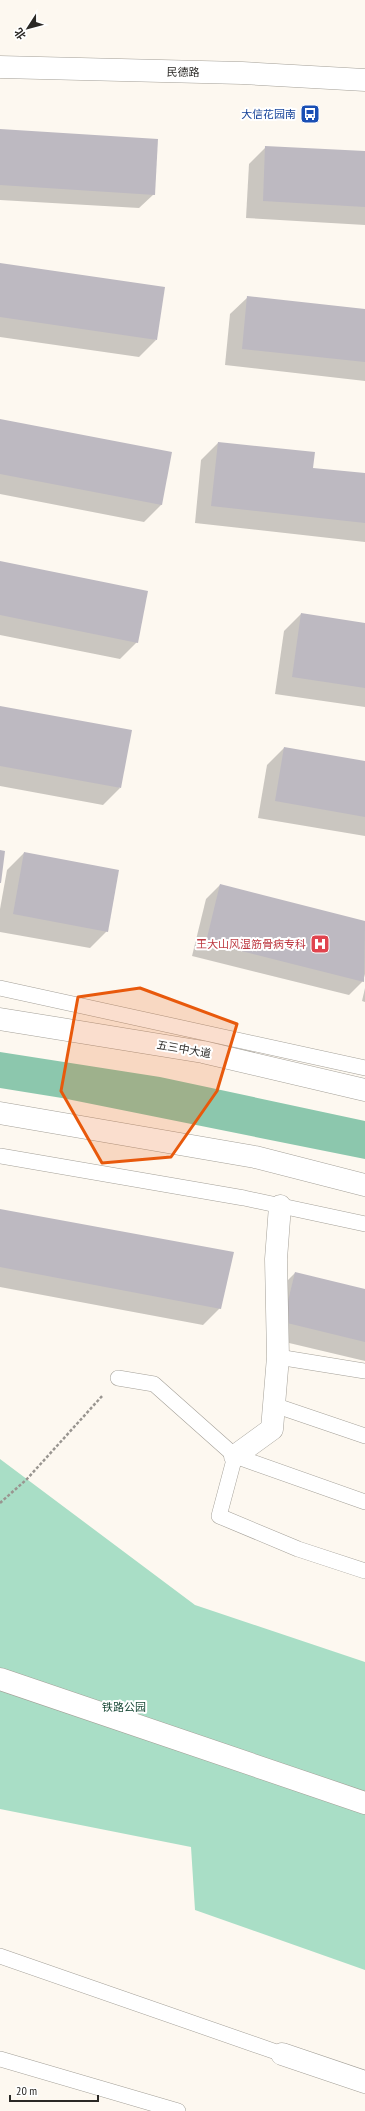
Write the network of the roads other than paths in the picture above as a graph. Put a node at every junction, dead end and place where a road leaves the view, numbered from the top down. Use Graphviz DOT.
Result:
graph roads {
  1 [pos="0,67"];
  2 [pos="365,80"];
  3 [pos="0,988"];
  4 [pos="0,1019"];
  5 [pos="365,1068"];
  6 [pos="365,1090"];
  7 [pos="0,1113"];
  8 [pos="0,1156"];
  9 [pos="365,1185"];
  10 [pos="280,1206"];
  11 [pos="365,1224"];
  12 [pos="278,1357"];
  13 [pos="365,1371"];
  14 [pos="118,1378"];
  15 [pos="274,1405"];
  16 [pos="365,1436"];
  17 [pos="235,1456"];
  18 [pos="365,1502"];
  19 [pos="365,1571"];
  20 [pos="0,1679"];
  21 [pos="365,1803"];
  22 [pos="0,1956"];
  23 [pos="282,2054"];
  24 [pos="0,2059"];
  25 [pos="365,2082"];
  26 [pos="178,2111"];
  1 -- 2 [label="street, 民德路"];
  3 -- 5 [label="lane"];
  4 -- 6 [label="street, 五三中大道"];
  7 -- 9 [label="street"];
  8 -- 10 [label="lane"];
  10 -- 11 [label="lane"];
  10 -- 12 [label="street"];
  12 -- 13 [label="lane"];
  12 -- 15 [label="street"];
  14 -- 17 [label="lane"];
  15 -- 16 [label="lane"];
  15 -- 17 [label="street"];
  17 -- 18 [label="lane"];
  17 -- 19 [label="lane"];
  20 -- 21 [label="street"];
  22 -- 23 [label="lane"];
  23 -- 25 [label="street"];
  24 -- 26 [label="lane"];
}
